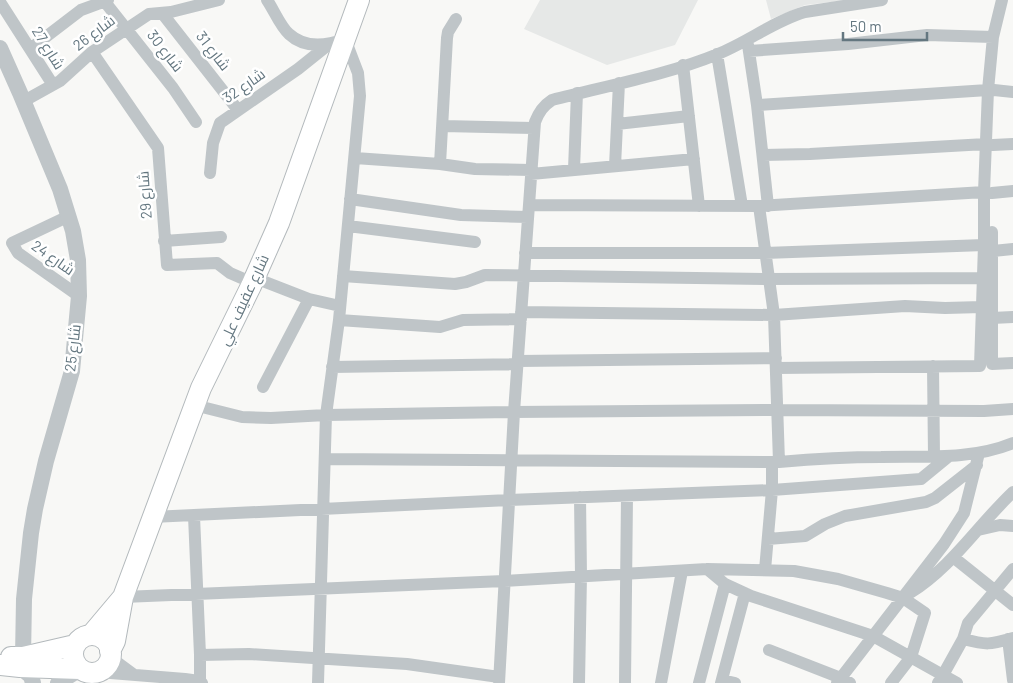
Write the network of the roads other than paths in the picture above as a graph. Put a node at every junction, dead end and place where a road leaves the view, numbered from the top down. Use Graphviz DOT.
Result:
graph roads {
  1 [pos="218,0"];
  2 [pos="359,0"];
  3 [pos="882,0"];
  4 [pos="1002,0"];
  5 [pos="1010,0"];
  6 [pos="106,1"];
  7 [pos="0,2"];
  8 [pos="274,4"];
  9 [pos="162,13"];
  10 [pos="456,19"];
  11 [pos="126,29"];
  12 [pos="993,37"];
  13 [pos="337,42"];
  14 [pos="748,46"];
  15 [pos="0,48"];
  16 [pos="30,49"];
  17 [pos="92,52"];
  18 [pos="717,54"];
  19 [pos="684,65"];
  20 [pos="619,83"];
  21 [pos="53,85"];
  22 [pos="991,90"];
  23 [pos="1013,92"];
  24 [pos="578,94"];
  25 [pos="24,101"];
  26 [pos="757,105"];
  27 [pos="238,110"];
  28 [pos="689,116"];
  29 [pos="196,122"];
  30 [pos="617,124"];
  31 [pos="443,126"];
  32 [pos="534,128"];
  33 [pos="989,144"];
  34 [pos="1013,144"];
  35 [pos="763,155"];
  36 [pos="355,158"];
  37 [pos="694,159"];
  38 [pos="440,164"];
  39 [pos="615,166"];
  40 [pos="574,169"];
  41 [pos="531,172"];
  42 [pos="210,173"];
  43 [pos="1013,191"];
  44 [pos="988,193"];
  45 [pos="350,199"];
  46 [pos="699,206"];
  47 [pos="742,206"];
  48 [pos="763,206"];
  49 [pos="528,211"];
  50 [pos="68,216"];
  51 [pos="348,226"];
  52 [pos="222,237"];
  53 [pos="164,240"];
  54 [pos="474,242"];
  55 [pos="6,246"];
  56 [pos="988,248"];
  57 [pos="1013,249"];
  58 [pos="526,253"];
  59 [pos="765,253"];
  60 [pos="343,276"];
  61 [pos="524,276"];
  62 [pos="983,278"];
  63 [pos="769,279"];
  64 [pos="254,280"];
  65 [pos="79,296"];
  66 [pos="309,299"];
  67 [pos="340,306"];
  68 [pos="982,307"];
  69 [pos="774,315"];
  70 [pos="521,316"];
  71 [pos="1013,317"];
  72 [pos="992,318"];
  73 [pos="338,320"];
  74 [pos="518,362"];
  75 [pos="776,363"];
  76 [pos="1013,363"];
  77 [pos="933,366"];
  78 [pos="332,367"];
  79 [pos="263,387"];
  80 [pos="194,405"];
  81 [pos="1013,409"];
  82 [pos="776,410"];
  83 [pos="934,411"];
  84 [pos="514,412"];
  85 [pos="326,415"];
  86 [pos="1013,443"];
  87 [pos="934,456"];
  88 [pos="949,456"];
  89 [pos="978,459"];
  90 [pos="325,460"];
  91 [pos="511,460"];
  92 [pos="776,462"];
  93 [pos="772,490"];
  94 [pos="1013,492"];
  95 [pos="628,496"];
  96 [pos="580,498"];
  97 [pos="509,500"];
  98 [pos="323,510"];
  99 [pos="194,516"];
  100 [pos="152,517"];
  101 [pos="1013,526"];
  102 [pos="978,530"];
  103 [pos="768,539"];
  104 [pos="953,557"];
  105 [pos="707,569"];
  106 [pos="1013,569"];
  107 [pos="765,570"];
  108 [pos="682,571"];
  109 [pos="626,573"];
  110 [pos="581,576"];
  111 [pos="504,581"];
  112 [pos="725,584"];
  113 [pos="321,588"];
  114 [pos="996,590"];
  115 [pos="197,593"];
  116 [pos="745,593"];
  117 [pos="123,597"];
  118 [pos="903,598"];
  119 [pos="1013,605"];
  120 [pos="873,636"];
  121 [pos="1010,638"];
  122 [pos="963,639"];
  123 [pos="83,640"];
  124 [pos="769,650"];
  125 [pos="200,655"];
  126 [pos="319,657"];
  127 [pos="911,657"];
  128 [pos="8,659"];
  129 [pos="98,667"];
  130 [pos="133,674"];
  131 [pos="941,679"];
  132 [pos="499,680"];
  133 [pos="1013,680"];
  134 [pos="843,681"];
  135 [pos="200,682"];
  136 [pos="726,682"];
  137 [pos="33,683"];
  138 [pos="58,683"];
  139 [pos="318,683"];
  140 [pos="579,683"];
  141 [pos="626,683"];
  142 [pos="661,683"];
  143 [pos="700,683"];
  144 [pos="892,683"];
  145 [pos="956,683"];
  1 -- 9 [label="street, شارع 26"];
  2 -- 13 [label="main road, شارع عفيف علي"];
  3 -- 14 [label="street"];
  4 -- 12 [label="street"];
  5 -- 22 [label="street"];
  6 -- 11 [label="street, شارع 30"];
  6 -- 16 [label="street"];
  7 -- 16 [label="street, شارع 27"];
  8 -- 13 [label="street"];
  9 -- 11 [label="street, شارع 26"];
  9 -- 27 [label="street, شارع 31"];
  10 -- 31 [label="street"];
  11 -- 17 [label="street, شارع 26"];
  11 -- 29 [label="street, شارع 30"];
  12 -- 14 [label="street"];
  12 -- 22 [label="street"];
  13 -- 27 [label="street, شارع 32"];
  13 -- 36 [label="street"];
  13 -- 64 [label="main road, شارع عفيف علي"];
  14 -- 18 [label="street"];
  14 -- 26 [label="street"];
  15 -- 25 [label="street, شارع 25"];
  16 -- 21 [label="street, شارع 27"];
  17 -- 21 [label="street, شارع 26"];
  17 -- 53 [label="street, شارع 29"];
  18 -- 19 [label="street"];
  18 -- 47 [label="street"];
  19 -- 20 [label="street"];
  19 -- 28 [label="street"];
  20 -- 24 [label="street"];
  20 -- 30 [label="street"];
  21 -- 25 [label="street, شارع 26"];
  22 -- 23 [label="street"];
  22 -- 26 [label="street"];
  22 -- 33 [label="street"];
  24 -- 32 [label="street"];
  24 -- 40 [label="street"];
  25 -- 50 [label="street, شارع 25"];
  26 -- 35 [label="street"];
  27 -- 42 [label="street, شارع 32"];
  28 -- 30 [label="street"];
  28 -- 37 [label="street"];
  30 -- 39 [label="street"];
  31 -- 32 [label="street"];
  31 -- 38 [label="street"];
  32 -- 41 [label="street"];
  33 -- 34 [label="street"];
  33 -- 35 [label="street"];
  33 -- 44 [label="street"];
  35 -- 48 [label="street"];
  36 -- 38 [label="street"];
  36 -- 45 [label="street"];
  37 -- 39 [label="street"];
  37 -- 46 [label="street"];
  38 -- 41 [label="street"];
  39 -- 40 [label="street"];
  40 -- 41 [label="street"];
  41 -- 49 [label="street"];
  43 -- 44 [label="street"];
  44 -- 48 [label="street"];
  44 -- 56 [label="street"];
  45 -- 49 [label="street"];
  45 -- 51 [label="street"];
  46 -- 47 [label="street"];
  46 -- 49 [label="street"];
  47 -- 48 [label="street"];
  48 -- 59 [label="street"];
  49 -- 58 [label="street"];
  50 -- 55 [label="street, شارع 24"];
  50 -- 65 [label="street, شارع 25"];
  51 -- 54 [label="street"];
  51 -- 60 [label="street"];
  52 -- 53 [label="street"];
  53 -- 64 [label="street, شارع 29"];
  55 -- 65 [label="street, شارع 24"];
  56 -- 57 [label="street"];
  56 -- 59 [label="street"];
  56 -- 62 [label="street"];
  56 -- 72 [label="street"];
  58 -- 59 [label="street"];
  58 -- 61 [label="street"];
  59 -- 63 [label="street"];
  60 -- 61 [label="street"];
  60 -- 67 [label="street"];
  61 -- 63 [label="street"];
  61 -- 70 [label="street"];
  62 -- 63 [label="street"];
  62 -- 68 [label="street"];
  63 -- 69 [label="street"];
  64 -- 66 [label="street"];
  64 -- 80 [label="main road, شارع عفيف علي"];
  65 -- 128 [label="street, شارع 25"];
  66 -- 67 [label="street"];
  66 -- 79 [label="street"];
  67 -- 73 [label="street"];
  68 -- 69 [label="street"];
  68 -- 77 [label="street"];
  69 -- 70 [label="street"];
  69 -- 75 [label="street"];
  70 -- 73 [label="street"];
  70 -- 74 [label="street"];
  71 -- 72 [label="street"];
  72 -- 76 [label="street"];
  73 -- 78 [label="street"];
  74 -- 75 [label="street"];
  74 -- 78 [label="street"];
  74 -- 84 [label="street"];
  75 -- 77 [label="street"];
  75 -- 82 [label="street"];
  77 -- 83 [label="street"];
  78 -- 85 [label="street"];
  80 -- 85 [label="street"];
  80 -- 100 [label="main road, شارع عفيف علي"];
  81 -- 83 [label="street"];
  82 -- 83 [label="street"];
  82 -- 84 [label="street"];
  82 -- 92 [label="street"];
  83 -- 87 [label="street"];
  84 -- 85 [label="street"];
  84 -- 91 [label="street"];
  85 -- 90 [label="street"];
  86 -- 89 [label="street"];
  87 -- 88 [label="street"];
  87 -- 92 [label="street"];
  88 -- 89 [label="street"];
  88 -- 93 [label="street"];
  89 -- 103 [label="street"];
  89 -- 118 [label="street"];
  90 -- 91 [label="street"];
  90 -- 98 [label="street"];
  91 -- 92 [label="street"];
  91 -- 97 [label="street"];
  92 -- 93 [label="street"];
  93 -- 95 [label="street"];
  93 -- 103 [label="street"];
  94 -- 102 [label="street"];
  95 -- 96 [label="street"];
  95 -- 109 [label="street"];
  96 -- 97 [label="street"];
  96 -- 110 [label="street"];
  97 -- 98 [label="street"];
  97 -- 111 [label="street"];
  98 -- 99 [label="street"];
  98 -- 113 [label="street"];
  99 -- 100 [label="street"];
  99 -- 115 [label="street"];
  100 -- 117 [label="main road, شارع عفيف علي"];
  101 -- 102 [label="street"];
  102 -- 104 [label="street"];
  103 -- 107 [label="street"];
  104 -- 114 [label="street"];
  104 -- 118 [label="street"];
  105 -- 107 [label="street"];
  105 -- 108 [label="street"];
  105 -- 112 [label="street"];
  106 -- 114 [label="street"];
  107 -- 118 [label="street"];
  108 -- 109 [label="street"];
  108 -- 142 [label="street"];
  109 -- 110 [label="street"];
  109 -- 141 [label="street"];
  110 -- 111 [label="street"];
  110 -- 140 [label="street"];
  111 -- 113 [label="street"];
  111 -- 132 [label="street"];
  112 -- 116 [label="street"];
  112 -- 143 [label="street"];
  113 -- 115 [label="street"];
  113 -- 126 [label="street"];
  114 -- 119 [label="street"];
  114 -- 122 [label="street"];
  115 -- 117 [label="street"];
  115 -- 125 [label="street"];
  116 -- 120 [label="street"];
  116 -- 136 [label="street"];
  117 -- 123 [label="main road, شارع عفيف علي"];
  117 -- 129 [label="main road, شارع عفيف علي"];
  118 -- 120 [label="street"];
  118 -- 127 [label="street"];
  120 -- 127 [label="street"];
  120 -- 134 [label="street"];
  121 -- 122 [label="street"];
  121 -- 133 [label="street"];
  122 -- 131 [label="street"];
  123 -- 128 [label="main road"];
  123 -- 129 [label="main road"];
  123 -- 129 [label="main road"];
  124 -- 134 [label="street"];
  125 -- 126 [label="street"];
  125 -- 135 [label="street"];
  126 -- 132 [label="street"];
  126 -- 139 [label="street"];
  127 -- 131 [label="street"];
  127 -- 144 [label="street"];
  128 -- 129 [label="main road"];
  128 -- 137 [label="street"];
  129 -- 130 [label="street"];
  129 -- 130 [label="street"];
  129 -- 138 [label="street"];
  130 -- 135 [label="street"];
  131 -- 145 [label="street"];
}
